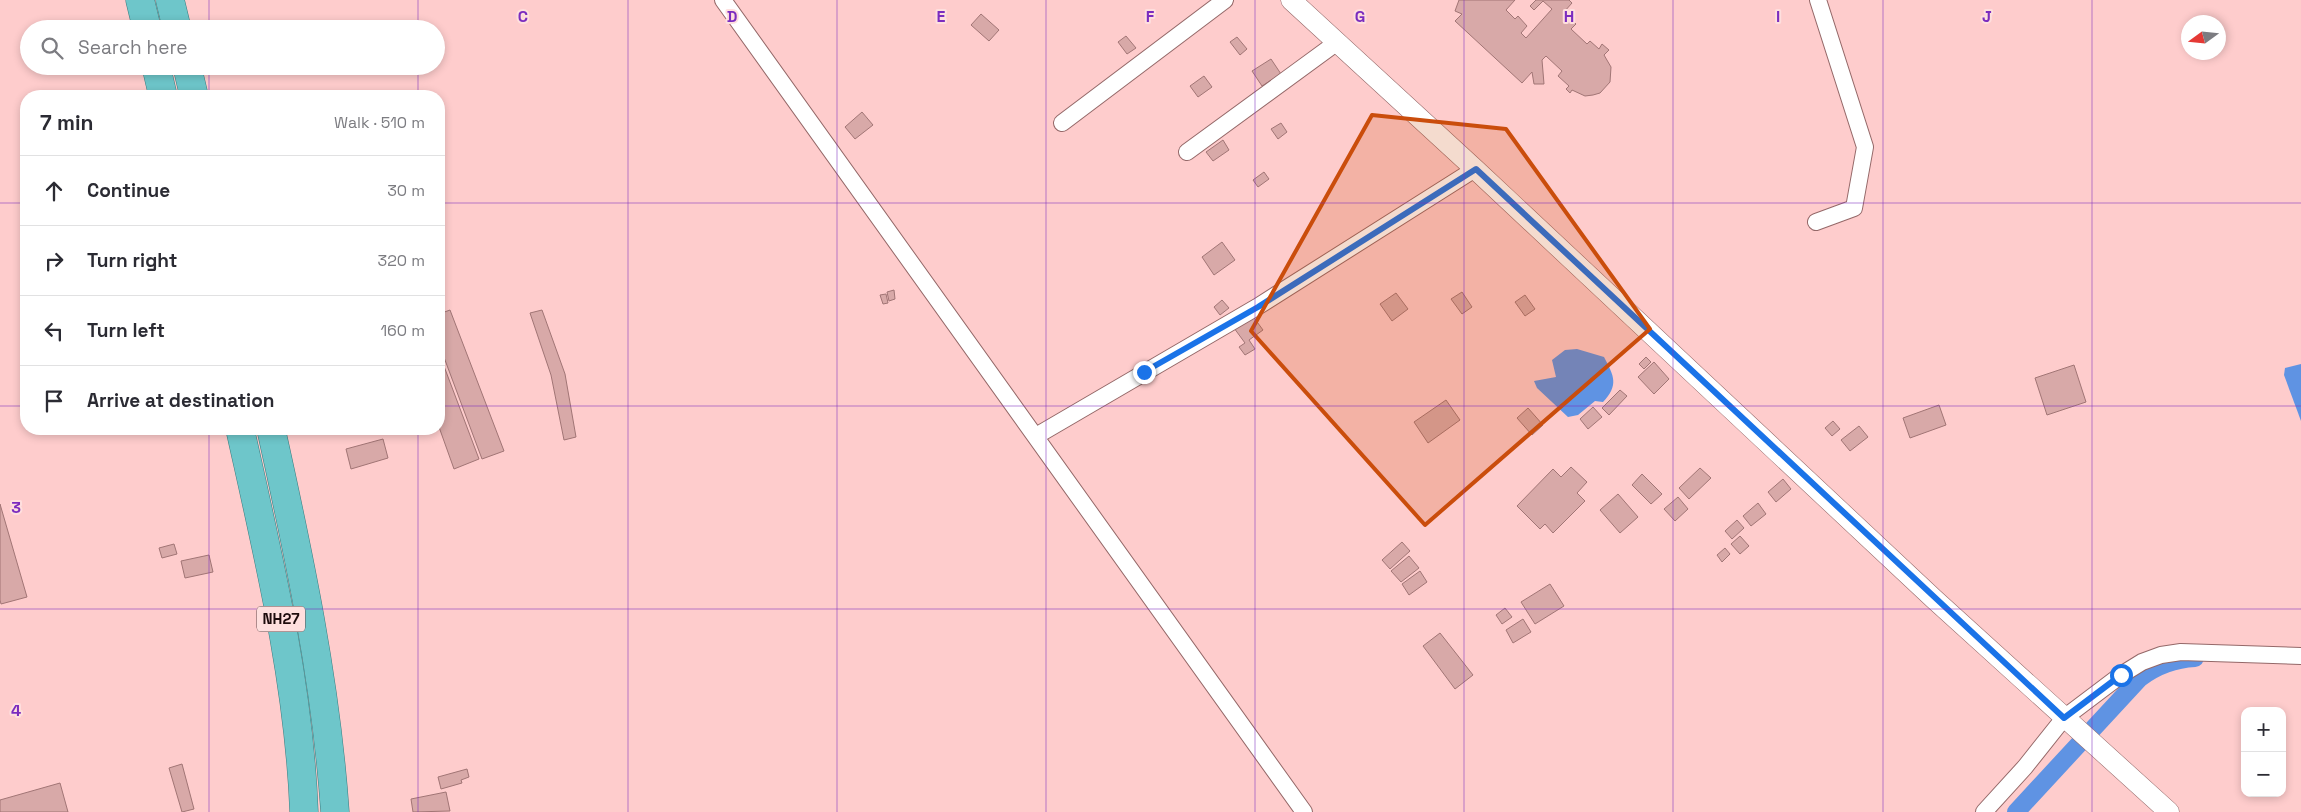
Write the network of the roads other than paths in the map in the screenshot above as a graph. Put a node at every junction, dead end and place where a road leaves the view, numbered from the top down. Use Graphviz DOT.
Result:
graph roads {
  1 [pos="140,0"];
  2 [pos="170,0"];
  3 [pos="723,0"];
  4 [pos="1225,0"];
  5 [pos="1291,0"];
  6 [pos="1818,0"];
  7 [pos="145,20"];
  8 [pos="175,20"];
  9 [pos="1336,43"];
  10 [pos="158,75"];
  11 [pos="188,75"];
  12 [pos="162,90"];
  13 [pos="192,90"];
  14 [pos="1062,123"];
  15 [pos="1187,152"];
  16 [pos="1476,169"];
  17 [pos="1816,222"];
  18 [pos="241,435"];
  19 [pos="272,435"];
  20 [pos="1036,436"];
  21 [pos="2301,656"];
  22 [pos="2076,730"];
  23 [pos="304,812"];
  24 [pos="335,812"];
  25 [pos="1304,812"];
  26 [pos="1984,812"];
  27 [pos="2169,812"];
  1 -- 7 [label="highway"];
  2 -- 8 [label="highway"];
  3 -- 20 [label="street"];
  4 -- 14 [label="street"];
  5 -- 9 [label="street"];
  6 -- 17 [label="street"];
  9 -- 15 [label="street"];
  9 -- 16 [label="street"];
  10 -- 12 [label="highway"];
  11 -- 13 [label="highway"];
  16 -- 20 [label="street"];
  16 -- 22 [label="street"];
  18 -- 23 [label="highway, NH27"];
  19 -- 24 [label="highway, NH27"];
  20 -- 25 [label="street"];
  21 -- 22 [label="street"];
  22 -- 26 [label="street"];
  22 -- 27 [label="street"];
}
